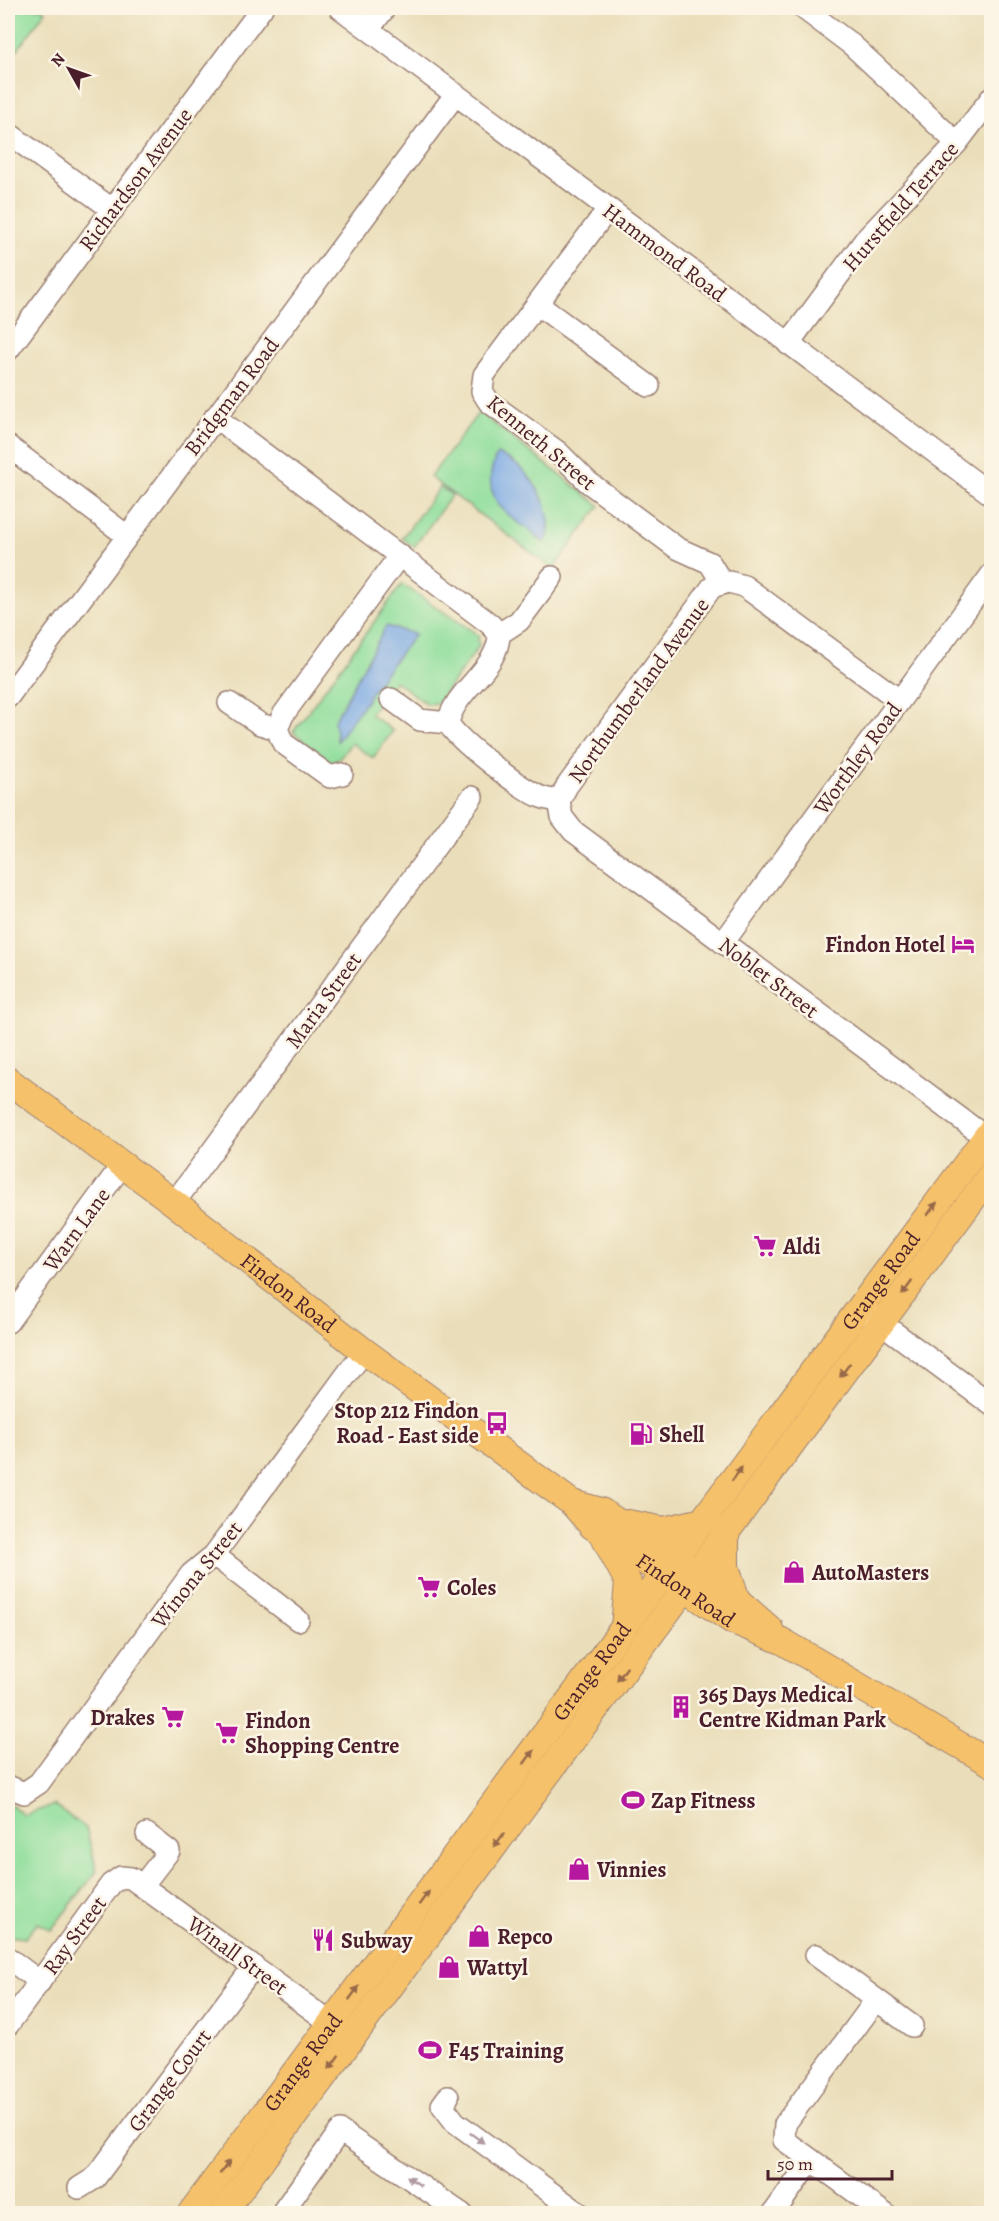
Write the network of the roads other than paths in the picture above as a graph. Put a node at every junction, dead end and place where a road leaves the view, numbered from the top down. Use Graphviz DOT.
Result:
graph roads {
  1 [pos="262,8"];
  2 [pos="340,8"];
  3 [pos="385,8"];
  4 [pos="803,8"];
  5 [pos="369,29"];
  6 [pos="455,95"];
  7 [pos="992,97"];
  8 [pos="8,133"];
  9 [pos="957,143"];
  10 [pos="608,209"];
  11 [pos="112,210"];
  12 [pos="537,304"];
  13 [pos="788,344"];
  14 [pos="8,350"];
  15 [pos="649,386"];
  16 [pos="215,417"];
  17 [pos="8,446"];
  18 [pos="988,485"];
  19 [pos="127,536"];
  20 [pos="400,555"];
  21 [pos="992,574"];
  22 [pos="552,577"];
  23 [pos="722,583"];
  24 [pos="499,634"];
  25 [pos="8,697"];
  26 [pos="391,699"];
  27 [pos="899,700"];
  28 [pos="229,703"];
  29 [pos="448,723"];
  30 [pos="277,729"];
  31 [pos="342,774"];
  32 [pos="472,797"];
  33 [pos="559,801"];
  34 [pos="723,943"];
  35 [pos="8,1080"];
  36 [pos="989,1136"];
  37 [pos="122,1166"];
  38 [pos="992,1173"];
  39 [pos="174,1203"];
  40 [pos="860,1306"];
  41 [pos="8,1322"];
  42 [pos="880,1323"];
  43 [pos="364,1352"];
  44 [pos="992,1405"];
  45 [pos="714,1526"];
  46 [pos="609,1527"];
  47 [pos="214,1555"];
  48 [pos="668,1568"];
  49 [pos="690,1582"];
  50 [pos="734,1610"];
  51 [pos="298,1620"];
  52 [pos="657,1627"];
  53 [pos="624,1629"];
  54 [pos="992,1764"];
  55 [pos="16,1790"];
  56 [pos="147,1834"];
  57 [pos="451,1862"];
  58 [pos="476,1872"];
  59 [pos="121,1877"];
  60 [pos="142,1886"];
  61 [pos="459,1894"];
  62 [pos="816,1955"];
  63 [pos="8,1958"];
  64 [pos="254,1966"];
  65 [pos="40,1982"];
  66 [pos="876,2000"];
  67 [pos="331,2024"];
  68 [pos="8,2025"];
  69 [pos="912,2026"];
  70 [pos="352,2038"];
  71 [pos="448,2097"];
  72 [pos="811,2160"];
  73 [pos="79,2188"];
  74 [pos="881,2213"];
  75 [pos="190,2214"];
  76 [pos="222,2214"];
  77 [pos="280,2214"];
  78 [pos="462,2214"];
  79 [pos="580,2214"];
  80 [pos="773,2214"];
  1 -- 11 [label="street, Richardson Avenue"];
  2 -- 5 [label="street, Hammond Road"];
  3 -- 5 [label="street"];
  4 -- 9 [label="street"];
  5 -- 6 [label="street, Hammond Road"];
  6 -- 10 [label="street, Hammond Road"];
  6 -- 16 [label="street, Bridgman Road"];
  7 -- 9 [label="street, Hurstfield Terrace"];
  8 -- 11 [label="street"];
  9 -- 13 [label="street, Hurstfield Terrace"];
  10 -- 12 [label="street, Kenneth Street"];
  10 -- 13 [label="street, Hammond Road"];
  11 -- 14 [label="street, Richardson Avenue"];
  12 -- 15 [label="street"];
  12 -- 23 [label="street, Kenneth Street"];
  13 -- 18 [label="street, Hammond Road"];
  16 -- 19 [label="street, Bridgman Road"];
  16 -- 20 [label="street"];
  17 -- 19 [label="street"];
  19 -- 25 [label="street, Bridgman Road"];
  20 -- 24 [label="street"];
  20 -- 30 [label="street"];
  21 -- 27 [label="street, Worthley Road"];
  22 -- 24 [label="street"];
  23 -- 27 [label="street, Northumberland Avenue"];
  23 -- 33 [label="street, Northumberland Avenue"];
  24 -- 29 [label="street"];
  26 -- 29 [label="street"];
  27 -- 34 [label="street, Worthley Road"];
  28 -- 30 [label="street"];
  29 -- 33 [label="street"];
  30 -- 31 [label="street"];
  32 -- 39 [label="street, Maria Street"];
  33 -- 34 [label="street, Noblet Street"];
  34 -- 36 [label="street, Noblet Street"];
  35 -- 37 [label="main road, Findon Road"];
  40 -- 36 [label="main road, Grange Road, one-way"];
  37 -- 39 [label="main road, Findon Road"];
  37 -- 41 [label="street, Warn Lane"];
  38 -- 42 [label="main road, Grange Road, one-way"];
  39 -- 43 [label="main road, Findon Road"];
  40 -- 42 [label="street"];
  45 -- 40 [label="main road, Grange Road, one-way"];
  42 -- 44 [label="street"];
  42 -- 45 [label="main road, Grange Road, one-way"];
  43 -- 46 [label="main road, Findon Road"];
  43 -- 47 [label="street, Winona Street"];
  45 -- 46 [label="main road"];
  45 -- 48 [label="main road, Grange Road"];
  45 -- 49 [label="main road, Grange Road"];
  45 -- 50 [label="main road"];
  46 -- 48 [label="main road, Findon Road"];
  46 -- 53 [label="main road"];
  47 -- 51 [label="street"];
  47 -- 55 [label="street, Winona Street"];
  48 -- 49 [label="main road, Findon Road"];
  48 -- 53 [label="main road, Grange Road"];
  49 -- 50 [label="main road, Findon Road"];
  49 -- 52 [label="main road, Grange Road"];
  50 -- 52 [label="main road"];
  50 -- 54 [label="main road, Findon Road"];
  52 -- 58 [label="main road, Grange Road, one-way"];
  57 -- 53 [label="main road, Grange Road, one-way"];
  56 -- 60 [label="street"];
  57 -- 58 [label="main road"];
  57 -- 61 [label="main road"];
  67 -- 57 [label="main road, Grange Road, one-way"];
  58 -- 61 [label="main road, Grange Road"];
  59 -- 60 [label="street, Winall Street"];
  59 -- 65 [label="street, Ray Street"];
  60 -- 64 [label="street, Winall Street"];
  61 -- 70 [label="main road, Grange Road"];
  62 -- 66 [label="street"];
  63 -- 65 [label="street"];
  64 -- 67 [label="street, Winall Street"];
  64 -- 73 [label="street, Grange Court"];
  65 -- 68 [label="street, Ray Street"];
  66 -- 69 [label="street"];
  66 -- 72 [label="street"];
  67 -- 70 [label="street, Winall Street"];
  75 -- 67 [label="main road, Grange Road, one-way"];
  70 -- 76 [label="main road, Grange Road, one-way"];
  71 -- 79 [label="street, one-way"];
  72 -- 74 [label="street"];
  72 -- 80 [label="street"];
  78 -- 77 [label="street, one-way"];
}
